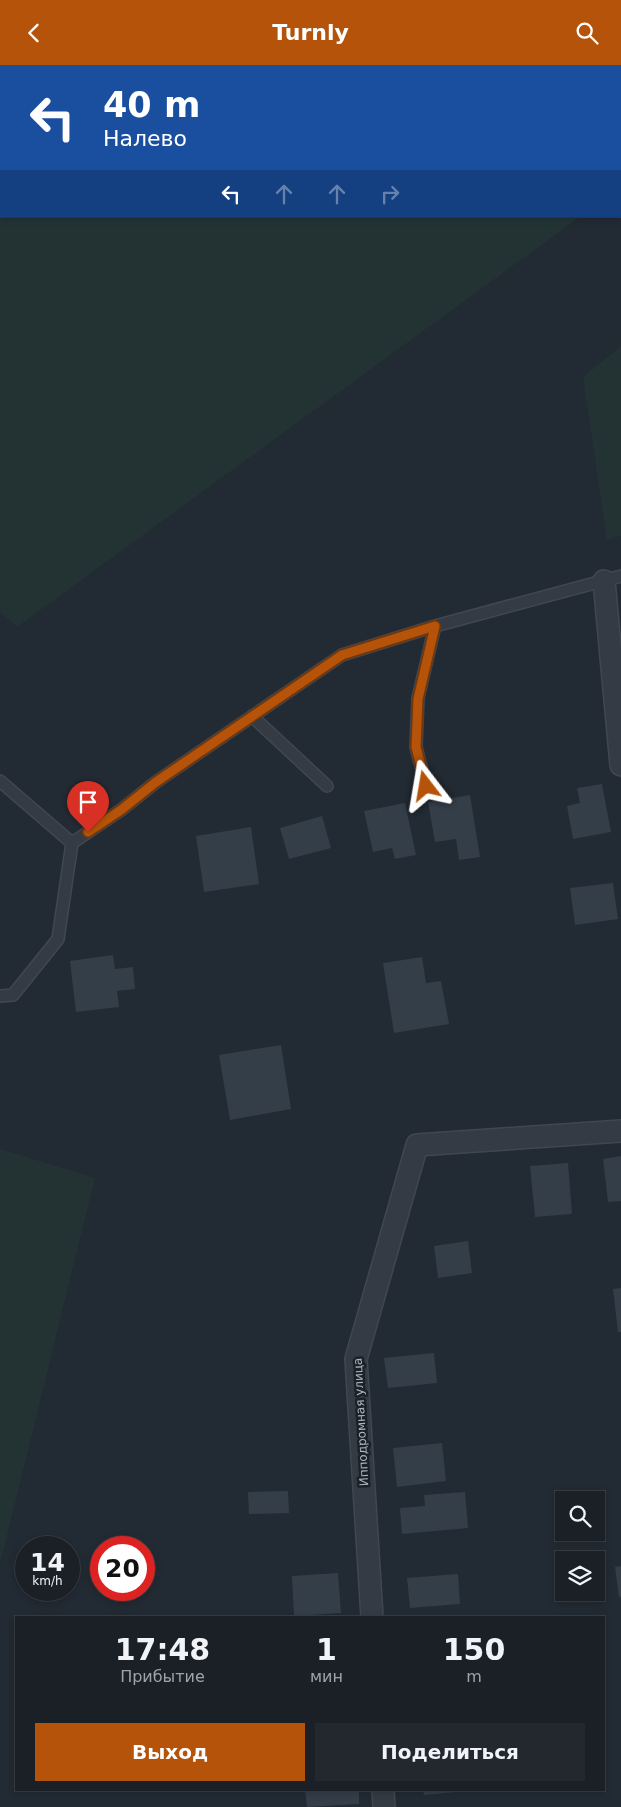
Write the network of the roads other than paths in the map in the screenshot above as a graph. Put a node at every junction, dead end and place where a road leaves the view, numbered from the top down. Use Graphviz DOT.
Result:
graph roads {
  1 [pos="612,578"];
  2 [pos="435,626"];
  3 [pos="252,716"];
  4 [pos="621,765"];
  5 [pos="0,781"];
  6 [pos="327,785"];
  7 [pos="426,786"];
  8 [pos="72,843"];
  9 [pos="0,996"];
  10 [pos="621,1131"];
  11 [pos="372,1616"];
  12 [pos="383,1791"];
  13 [pos="384,1807"];
  1 -- 2 [label="lane"];
  1 -- 4 [label="street"];
  2 -- 3 [label="lane"];
  2 -- 7 [label="lane"];
  3 -- 6 [label="lane"];
  3 -- 8 [label="lane"];
  5 -- 8 [label="lane"];
  8 -- 9 [label="lane"];
  10 -- 11 [label="street, Ипподромная улица"];
  12 -- 13 [label="street"];
}
